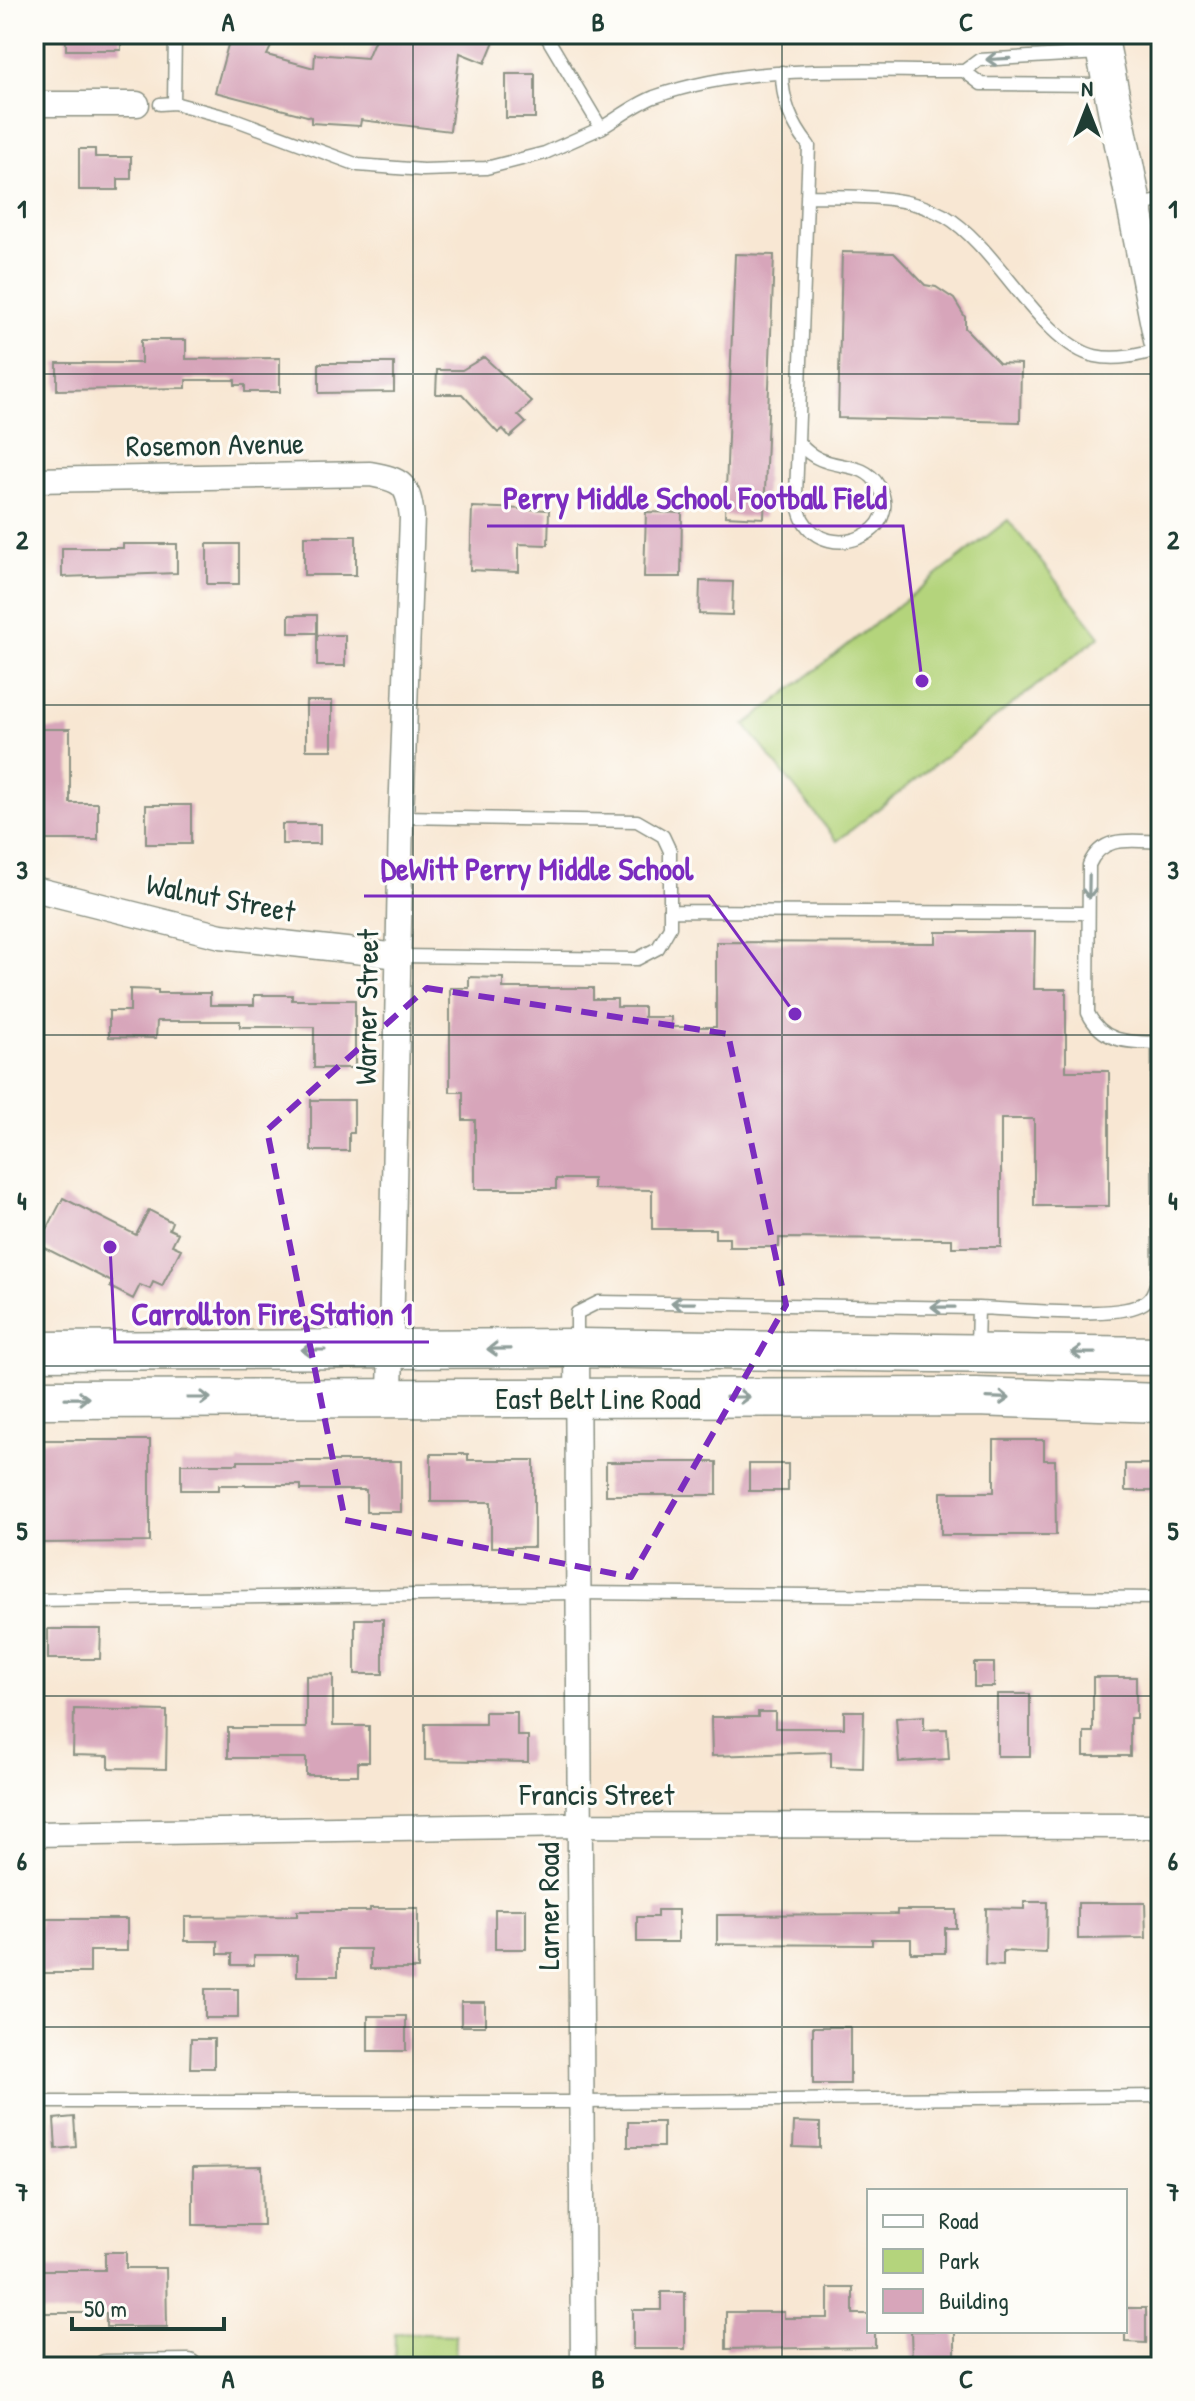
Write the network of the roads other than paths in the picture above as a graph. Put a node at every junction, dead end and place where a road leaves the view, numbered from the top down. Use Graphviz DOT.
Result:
graph roads {
  1 [pos="175,34"];
  2 [pos="545,34"];
  3 [pos="1104,57"];
  4 [pos="964,71"];
  5 [pos="782,72"];
  6 [pos="157,103"];
  7 [pos="34,104"];
  8 [pos="601,128"];
  9 [pos="807,196"];
  10 [pos="1147,204"];
  11 [pos="1161,340"];
  12 [pos="1161,349"];
  13 [pos="800,444"];
  14 [pos="396,478"];
  15 [pos="34,480"];
  16 [pos="401,817"];
  17 [pos="1161,842"];
  18 [pos="34,889"];
  19 [pos="670,911"];
  20 [pos="1088,913"];
  21 [pos="399,956"];
  22 [pos="1160,1043"];
  23 [pos="978,1308"];
  24 [pos="577,1348"];
  25 [pos="391,1350"];
  26 [pos="34,1351"];
  27 [pos="977,1351"];
  28 [pos="1161,1356"];
  29 [pos="390,1398"];
  30 [pos="576,1398"];
  31 [pos="34,1399"];
  32 [pos="1161,1403"];
  33 [pos="576,1593"];
  34 [pos="1161,1598"];
  35 [pos="34,1600"];
  36 [pos="579,1825"];
  37 [pos="1161,1826"];
  38 [pos="34,1834"];
  39 [pos="1161,2096"];
  40 [pos="34,2102"];
  41 [pos="581,2102"];
  42 [pos="189,2366"];
  43 [pos="105,2367"];
  44 [pos="583,2367"];
  1 -- 6 [label="lane"];
  2 -- 8 [label="lane"];
  3 -- 4 [label="lane, one-way"];
  3 -- 4 [label="lane"];
  3 -- 10 [label="street"];
  4 -- 5 [label="lane"];
  5 -- 8 [label="lane"];
  5 -- 9 [label="lane"];
  6 -- 7 [label="street"];
  6 -- 8 [label="lane"];
  9 -- 12 [label="lane"];
  9 -- 13 [label="lane"];
  10 -- 11 [label="street"];
  13 -- 13 [label="lane"];
  14 -- 15 [label="street, Rosemon Avenue"];
  14 -- 16 [label="street, Warner Street"];
  16 -- 19 [label="lane"];
  16 -- 21 [label="street, Warner Street"];
  17 -- 20 [label="lane, one-way"];
  18 -- 21 [label="street, Walnut Street"];
  19 -- 20 [label="lane"];
  19 -- 21 [label="lane"];
  20 -- 22 [label="lane"];
  21 -- 25 [label="street, Warner Street"];
  22 -- 23 [label="lane"];
  23 -- 24 [label="lane, one-way"];
  23 -- 27 [label="lane"];
  24 -- 25 [label="main road, East Belt Line Road, one-way"];
  24 -- 27 [label="main road, East Belt Line Road"];
  24 -- 30 [label="street, Larner Road"];
  25 -- 26 [label="main road, East Belt Line Road, one-way"];
  25 -- 29 [label="street, Warner Street"];
  28 -- 27 [label="main road, East Belt Line Road, one-way"];
  29 -- 30 [label="main road, East Belt Line Road"];
  31 -- 29 [label="main road, East Belt Line Road, one-way"];
  30 -- 32 [label="main road, East Belt Line Road, one-way"];
  30 -- 33 [label="street, Larner Road"];
  33 -- 34 [label="lane"];
  33 -- 35 [label="lane"];
  33 -- 36 [label="street, Larner Road"];
  36 -- 37 [label="street, Francis Street"];
  36 -- 38 [label="street, Francis Street"];
  36 -- 41 [label="street, Larner Road"];
  39 -- 41 [label="lane"];
  40 -- 41 [label="lane"];
  41 -- 44 [label="street, Larner Road"];
  42 -- 43 [label="street"];
}
